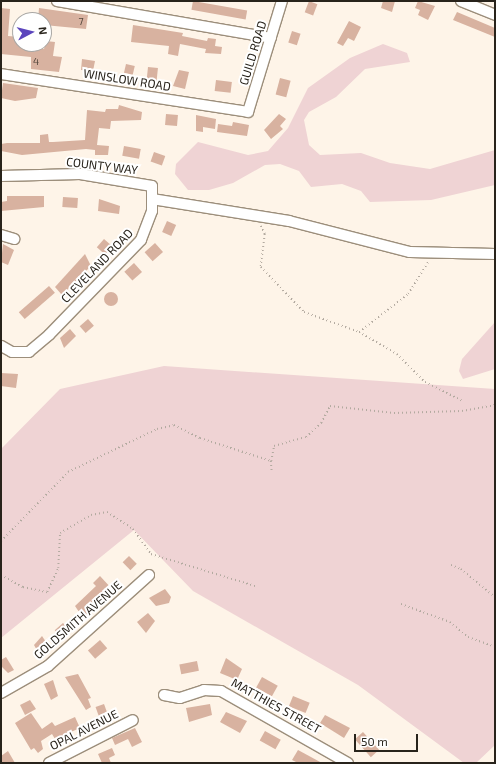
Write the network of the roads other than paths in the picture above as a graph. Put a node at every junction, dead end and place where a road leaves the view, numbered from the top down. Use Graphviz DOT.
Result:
graph roads {
  1 [pos="57,1"];
  2 [pos="282,1"];
  3 [pos="461,1"];
  4 [pos="495,15"];
  5 [pos="271,38"];
  6 [pos="1,74"];
  7 [pos="248,112"];
  8 [pos="1,176"];
  9 [pos="152,186"];
  10 [pos="152,199"];
  11 [pos="1,235"];
  12 [pos="14,239"];
  13 [pos="495,254"];
  14 [pos="1,346"];
  15 [pos="149,575"];
  16 [pos="1,693"];
  17 [pos="164,695"];
  18 [pos="133,720"];
  19 [pos="49,763"];
  20 [pos="348,763"];
  1 -- 5 [label="street"];
  2 -- 5 [label="street, GUILD ROAD"];
  3 -- 4 [label="street"];
  5 -- 7 [label="street, GUILD ROAD"];
  6 -- 7 [label="street, WINSLOW ROAD"];
  8 -- 9 [label="street, COUNTY WAY"];
  9 -- 10 [label="street, CLEVELAND ROAD"];
  10 -- 13 [label="street"];
  10 -- 14 [label="street, CLEVELAND ROAD"];
  11 -- 12 [label="street"];
  15 -- 16 [label="street, GOLDSMITH AVENUE"];
  17 -- 20 [label="street, MATTHIES STREET"];
  18 -- 19 [label="street, OPAL AVENUE"];
}
